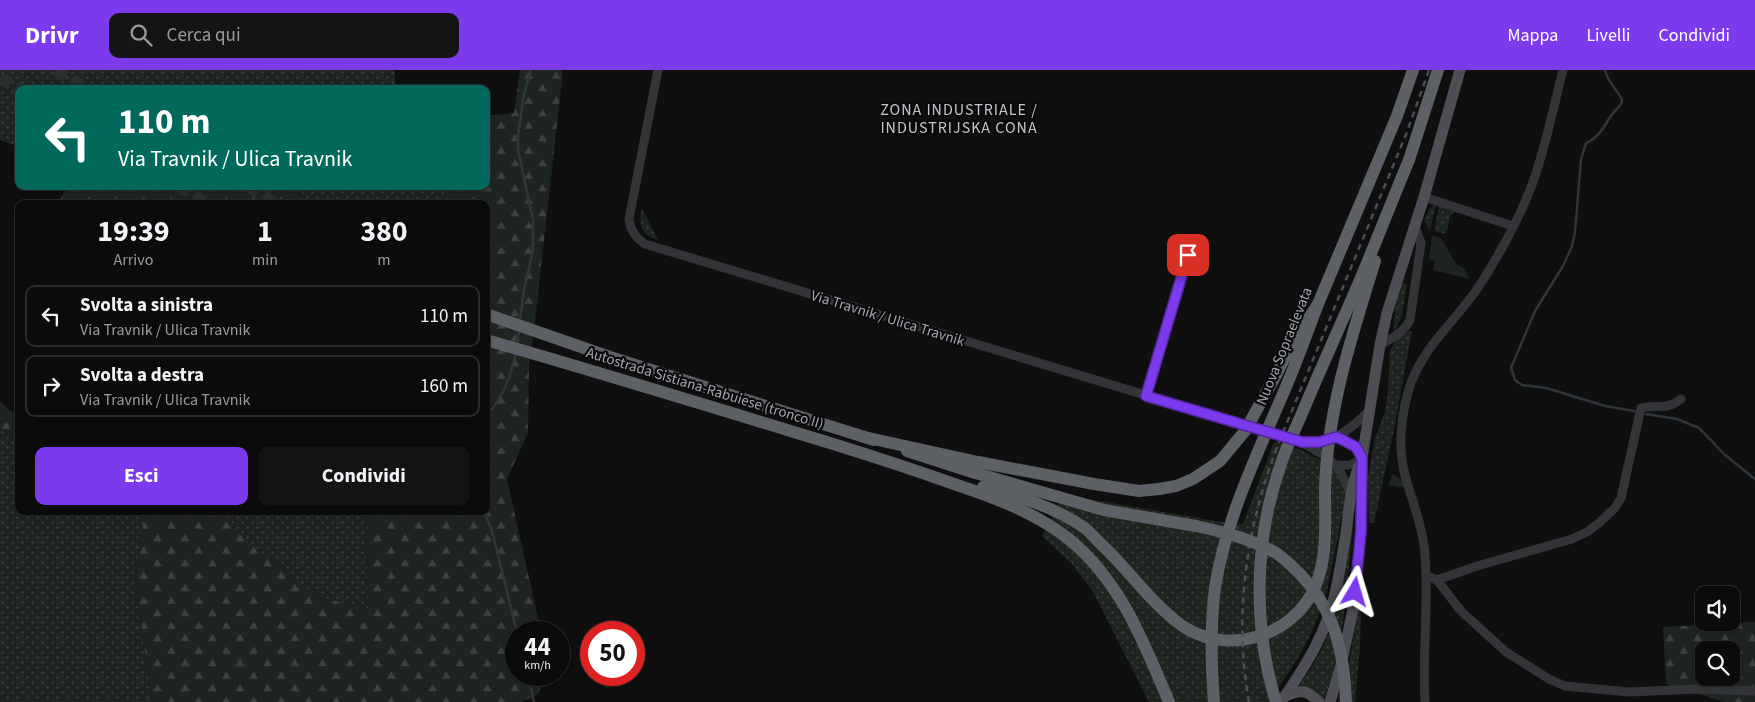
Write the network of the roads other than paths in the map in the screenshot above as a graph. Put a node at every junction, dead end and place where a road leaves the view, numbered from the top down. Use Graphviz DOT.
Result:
graph roads {
  1 [pos="658,70"];
  2 [pos="1438,70"];
  3 [pos="1460,70"];
  4 [pos="1563,70"];
  5 [pos="1412,73"];
  6 [pos="1409,160"];
  7 [pos="1424,197"];
  8 [pos="1415,226"];
  9 [pos="1513,226"];
  10 [pos="1188,255"];
  11 [pos="1318,304"];
  12 [pos="490,315"];
  13 [pos="490,341"];
  14 [pos="1380,345"];
  15 [pos="1146,396"];
  16 [pos="1681,399"];
  17 [pos="1370,410"];
  18 [pos="864,437"];
  19 [pos="1337,437"];
  20 [pos="1302,442"];
  21 [pos="1362,458"];
  22 [pos="1338,465"];
  23 [pos="914,469"];
  24 [pos="1350,494"];
  25 [pos="1427,576"];
  26 [pos="1438,580"];
  27 [pos="1755,691"];
  28 [pos="1281,700"];
  29 [pos="1168,702"];
  30 [pos="1214,702"];
  31 [pos="1319,702"];
  32 [pos="1330,702"];
  33 [pos="1346,702"];
  34 [pos="1426,702"];
  1 -- 15 [label="street, Via Travnik / Ulica Travnik"];
  2 -- 6 [label="highway"];
  3 -- 7 [label="main road"];
  4 -- 9 [label="street"];
  5 -- 11 [label="highway, Nuova Sopraelevata"];
  6 -- 23 [label="highway, bridge"];
  6 -- 28 [label="highway, bridge"];
  7 -- 8 [label="main road"];
  7 -- 9 [label="street"];
  8 -- 14 [label="main road"];
  8 -- 14 [label="street"];
  9 -- 25 [label="street"];
  10 -- 15 [label="street"];
  11 -- 18 [label="highway, bridge"];
  11 -- 30 [label="highway, Nuova Sopraelevata, bridge"];
  12 -- 18 [label="highway, Autostrada Sistiana-Rabuiese (tronco II)"];
  13 -- 23 [label="highway, Autostrada Sistiana-Rabuiese (tronco II)"];
  14 -- 17 [label="main road"];
  15 -- 20 [label="street, Via Travnik / Ulica Travnik"];
  16 -- 26 [label="street"];
  17 -- 19 [label="street, Via Travnik / Ulica Travnik"];
  17 -- 21 [label="main road"];
  18 -- 33 [label="highway, bridge"];
  19 -- 20 [label="street, Via Travnik / Ulica Travnik"];
  19 -- 21 [label="street"];
  20 -- 22 [label="street, Via Travnik / Ulica Travnik"];
  21 -- 22 [label="street"];
  21 -- 24 [label="main road"];
  21 -- 32 [label="main road"];
  22 -- 24 [label="street"];
  23 -- 29 [label="highway"];
  24 -- 28 [label="main road"];
  25 -- 26 [label="street"];
  25 -- 34 [label="street"];
  26 -- 27 [label="street"];
  28 -- 31 [label="main road"];
}
